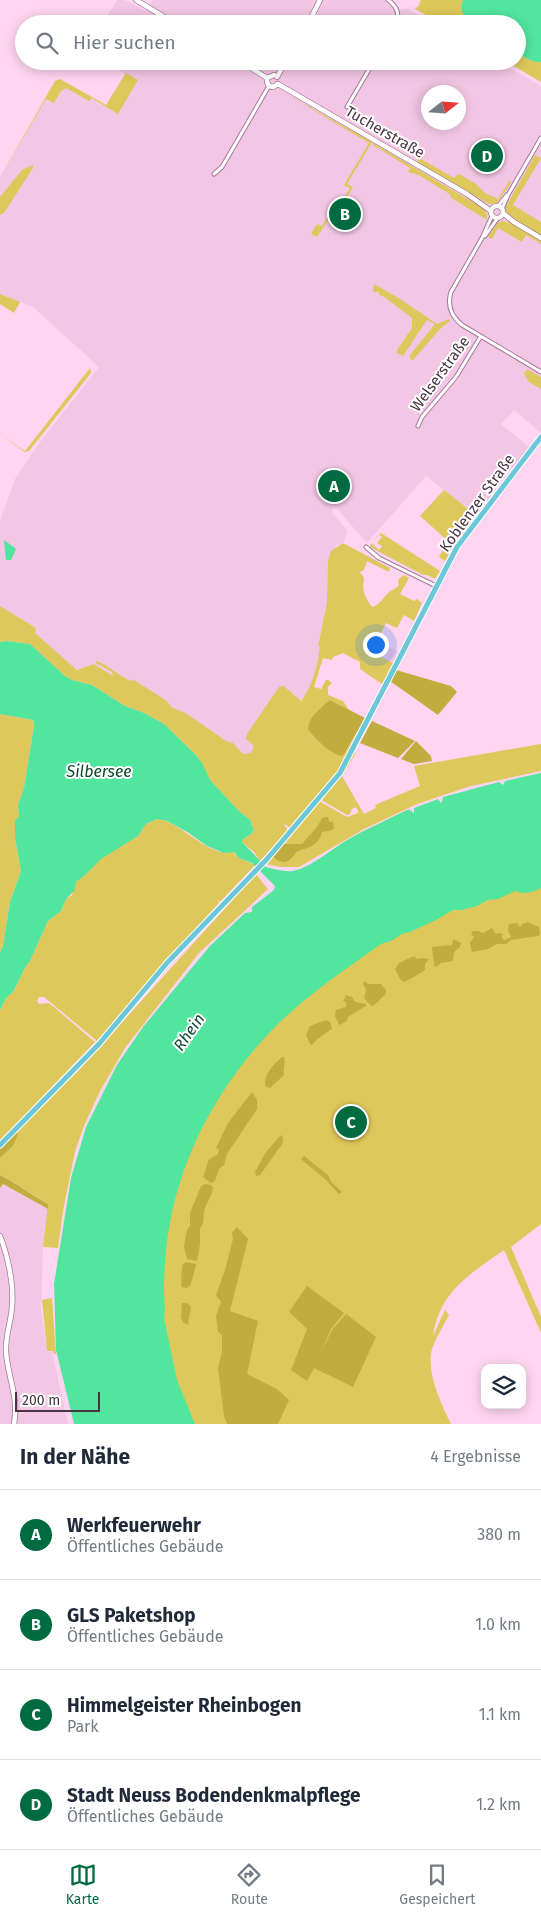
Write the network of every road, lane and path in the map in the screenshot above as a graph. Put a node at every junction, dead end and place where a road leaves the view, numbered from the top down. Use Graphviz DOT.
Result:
graph roads {
  1 [pos="136,0"];
  2 [pos="320,0"];
  3 [pos="388,0"];
  4 [pos="161,15"];
  5 [pos="312,15"];
  6 [pos="398,15"];
  7 [pos="255,70"];
  8 [pos="279,70"];
  9 [pos="369,70"];
  10 [pos="276,76"];
  11 [pos="268,78"];
  12 [pos="278,84"];
  13 [pos="270,86"];
  14 [pos="347,107"];
  15 [pos="541,138"];
  16 [pos="214,174"];
  17 [pos="497,212"];
  18 [pos="541,238"];
  19 [pos="481,336"];
  20 [pos="541,372"];
  21 [pos="418,426"];
  22 [pos="541,437"];
  23 [pos="366,546"];
  24 [pos="436,586"];
  25 [pos="0,1145"];
  26 [pos="0,1236"];
  27 [pos="14,1424"];
  1 -- 4 [label="main road"];
  2 -- 5 [label="main road"];
  3 -- 6 [label="street"];
  7 -- 11 [label="main road"];
  8 -- 10 [label="main road"];
  9 -- 14 [label="street"];
  10 -- 11 [label="main road"];
  10 -- 12 [label="main road"];
  11 -- 13 [label="main road"];
  12 -- 13 [label="main road"];
  12 -- 17 [label="main road, Tucherstraße"];
  13 -- 16 [label="street"];
  15 -- 17 [label="street"];
  17 -- 18 [label="main road, Tucherstraße"];
  17 -- 19 [label="street"];
  19 -- 20 [label="street"];
  19 -- 21 [label="street, Welserstraße"];
  22 -- 24 [label="main road, Koblenzer Straße"];
  23 -- 24 [label="street"];
  24 -- 25 [label="main road, Koblenzer Straße"];
  26 -- 27 [label="main road"];
}
